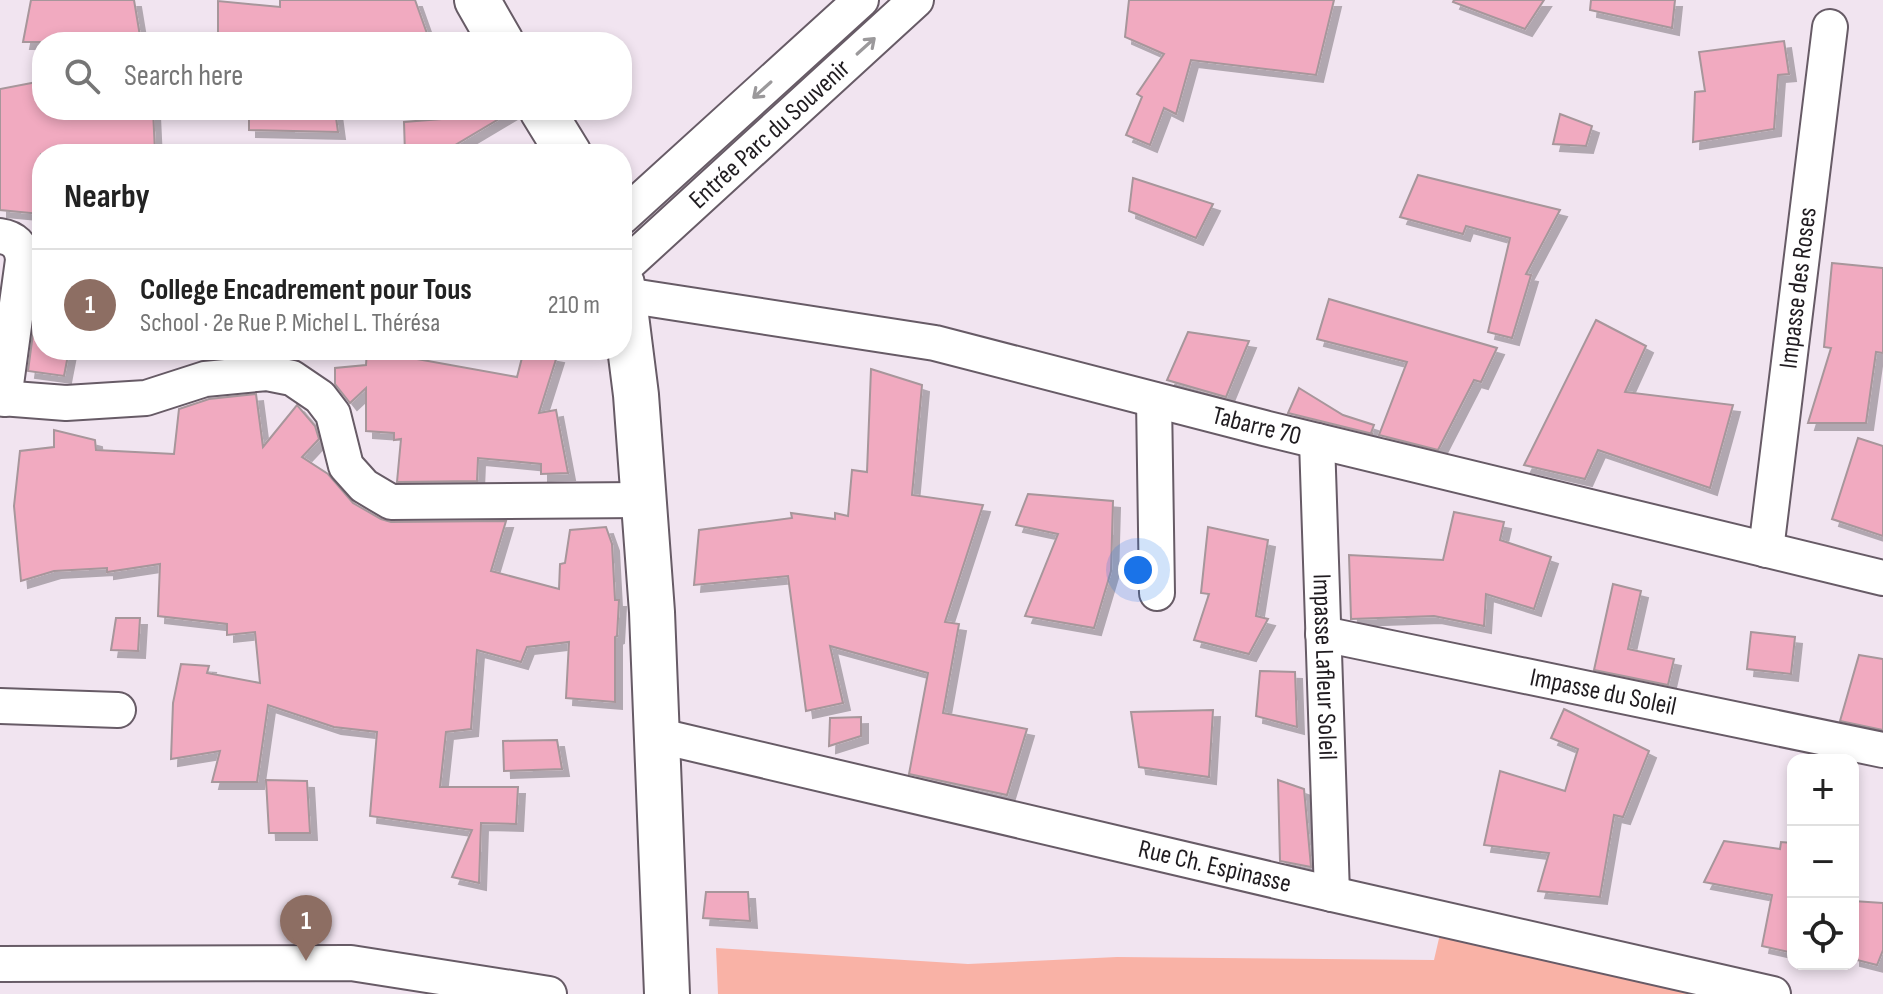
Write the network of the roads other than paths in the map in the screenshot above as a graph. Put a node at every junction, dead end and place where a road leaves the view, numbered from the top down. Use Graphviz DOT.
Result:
graph roads {
  1 [pos="477,0"];
  2 [pos="861,0"];
  3 [pos="916,0"];
  4 [pos="1830,27"];
  5 [pos="495,32"];
  6 [pos="548,120"];
  7 [pos="563,144"];
  8 [pos="632,208"];
  9 [pos="0,236"];
  10 [pos="632,274"];
  11 [pos="632,285"];
  12 [pos="632,360"];
  13 [pos="2,399"];
  14 [pos="1154,400"];
  15 [pos="1317,441"];
  16 [pos="642,500"];
  17 [pos="1766,550"];
  18 [pos="1883,578"];
  19 [pos="1157,593"];
  20 [pos="1323,634"];
  21 [pos="0,706"];
  22 [pos="118,710"];
  23 [pos="656,735"];
  24 [pos="1883,750"];
  25 [pos="1332,894"];
  26 [pos="0,964"];
  27 [pos="549,994"];
  28 [pos="667,994"];
  29 [pos="1773,994"];
  1 -- 5 [label="main road"];
  2 -- 8 [label="street, Entrée Parc du Souvenir, one-way"];
  10 -- 3 [label="street, Entrée Parc du Souvenir, one-way"];
  4 -- 17 [label="street, Impasse des Roses"];
  6 -- 7 [label="main road"];
  9 -- 13 [label="street"];
  11 -- 14 [label="street, Tabarre 70"];
  12 -- 16 [label="main road"];
  13 -- 16 [label="street"];
  14 -- 15 [label="street, Tabarre 70"];
  14 -- 19 [label="street"];
  15 -- 17 [label="street, Tabarre 70"];
  15 -- 20 [label="street, Impasse Lafleur Soleil"];
  16 -- 23 [label="main road"];
  17 -- 18 [label="street, Tabarre 70"];
  20 -- 24 [label="street, Impasse du Soleil"];
  20 -- 25 [label="street, Impasse Lafleur Soleil"];
  21 -- 22 [label="street"];
  23 -- 25 [label="street, Rue Ch. Espinasse"];
  23 -- 28 [label="main road"];
  25 -- 29 [label="street, Rue Ch. Espinasse"];
  26 -- 27 [label="street"];
}
